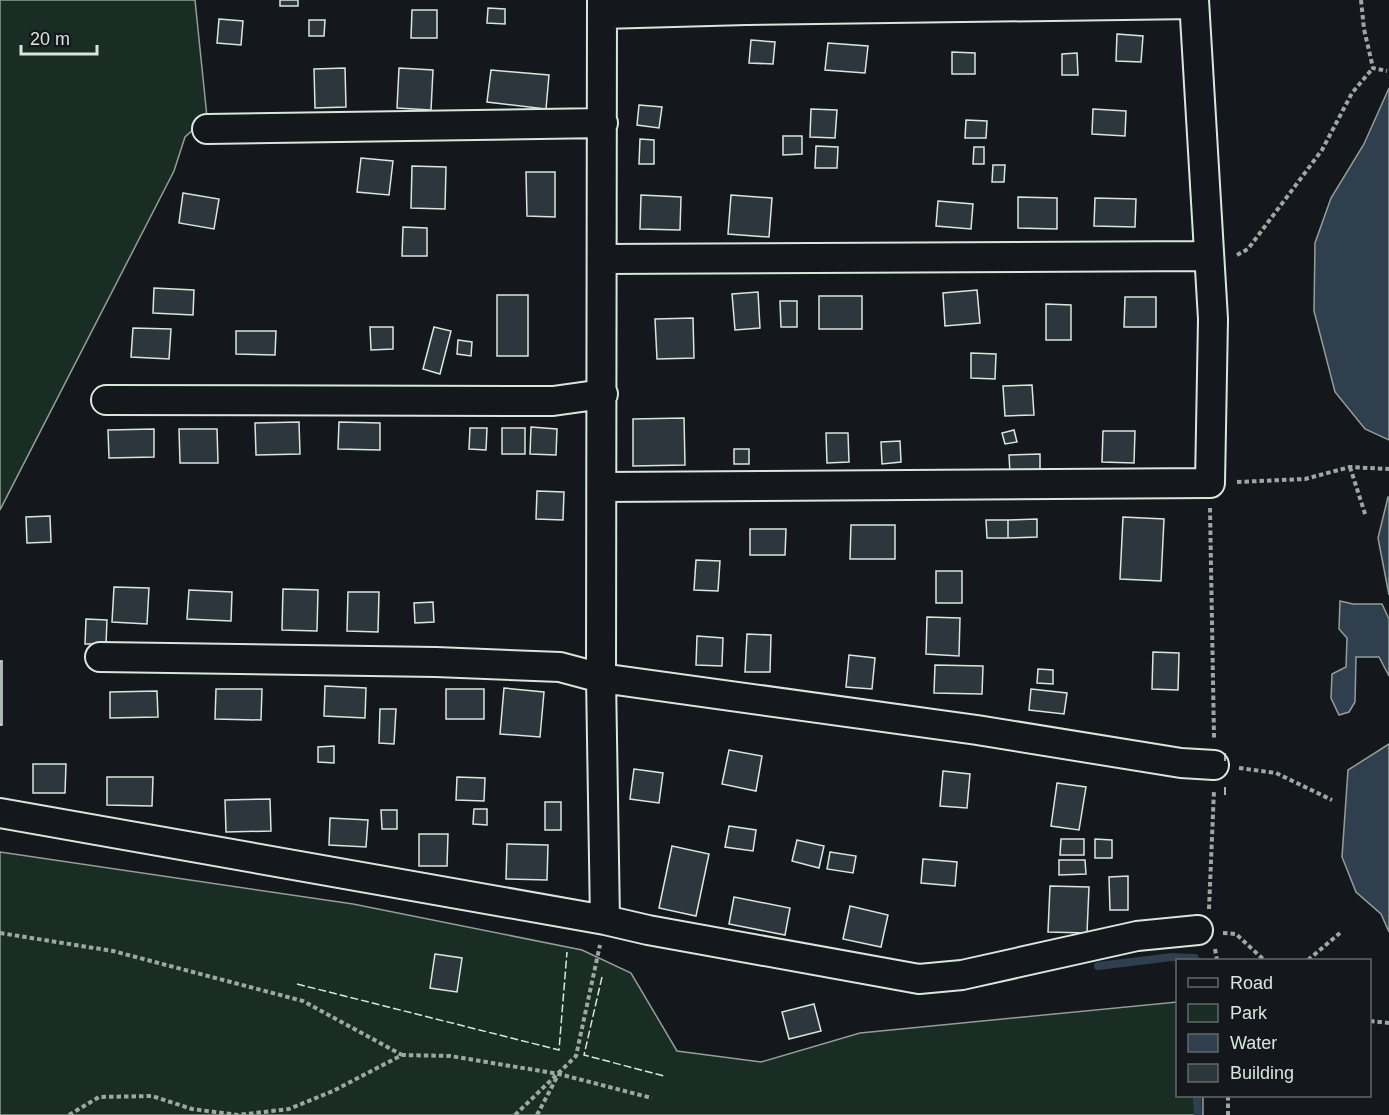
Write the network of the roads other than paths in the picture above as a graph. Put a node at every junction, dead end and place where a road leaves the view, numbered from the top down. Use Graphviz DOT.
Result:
graph roads {
  1 [pos="1194,2"];
  2 [pos="602,7"];
  3 [pos="603,123"];
  4 [pos="207,129"];
  5 [pos="1208,256"];
  6 [pos="603,259"];
  7 [pos="603,394"];
  8 [pos="106,400"];
  9 [pos="603,487"];
  10 [pos="100,657"];
  11 [pos="601,678"];
  12 [pos="1214,765"];
  13 [pos="0,813"];
  14 [pos="605,921"];
  15 [pos="1198,930"];
  1 -- 2 [label="street"];
  1 -- 5 [label="street"];
  2 -- 3 [label="street"];
  3 -- 4 [label="street"];
  3 -- 6 [label="street"];
  5 -- 6 [label="street"];
  5 -- 9 [label="street"];
  6 -- 7 [label="street"];
  7 -- 8 [label="street"];
  7 -- 9 [label="street"];
  9 -- 11 [label="street"];
  10 -- 11 [label="street"];
  11 -- 12 [label="street"];
  11 -- 14 [label="street"];
  13 -- 14 [label="street"];
  14 -- 15 [label="street"];
}
